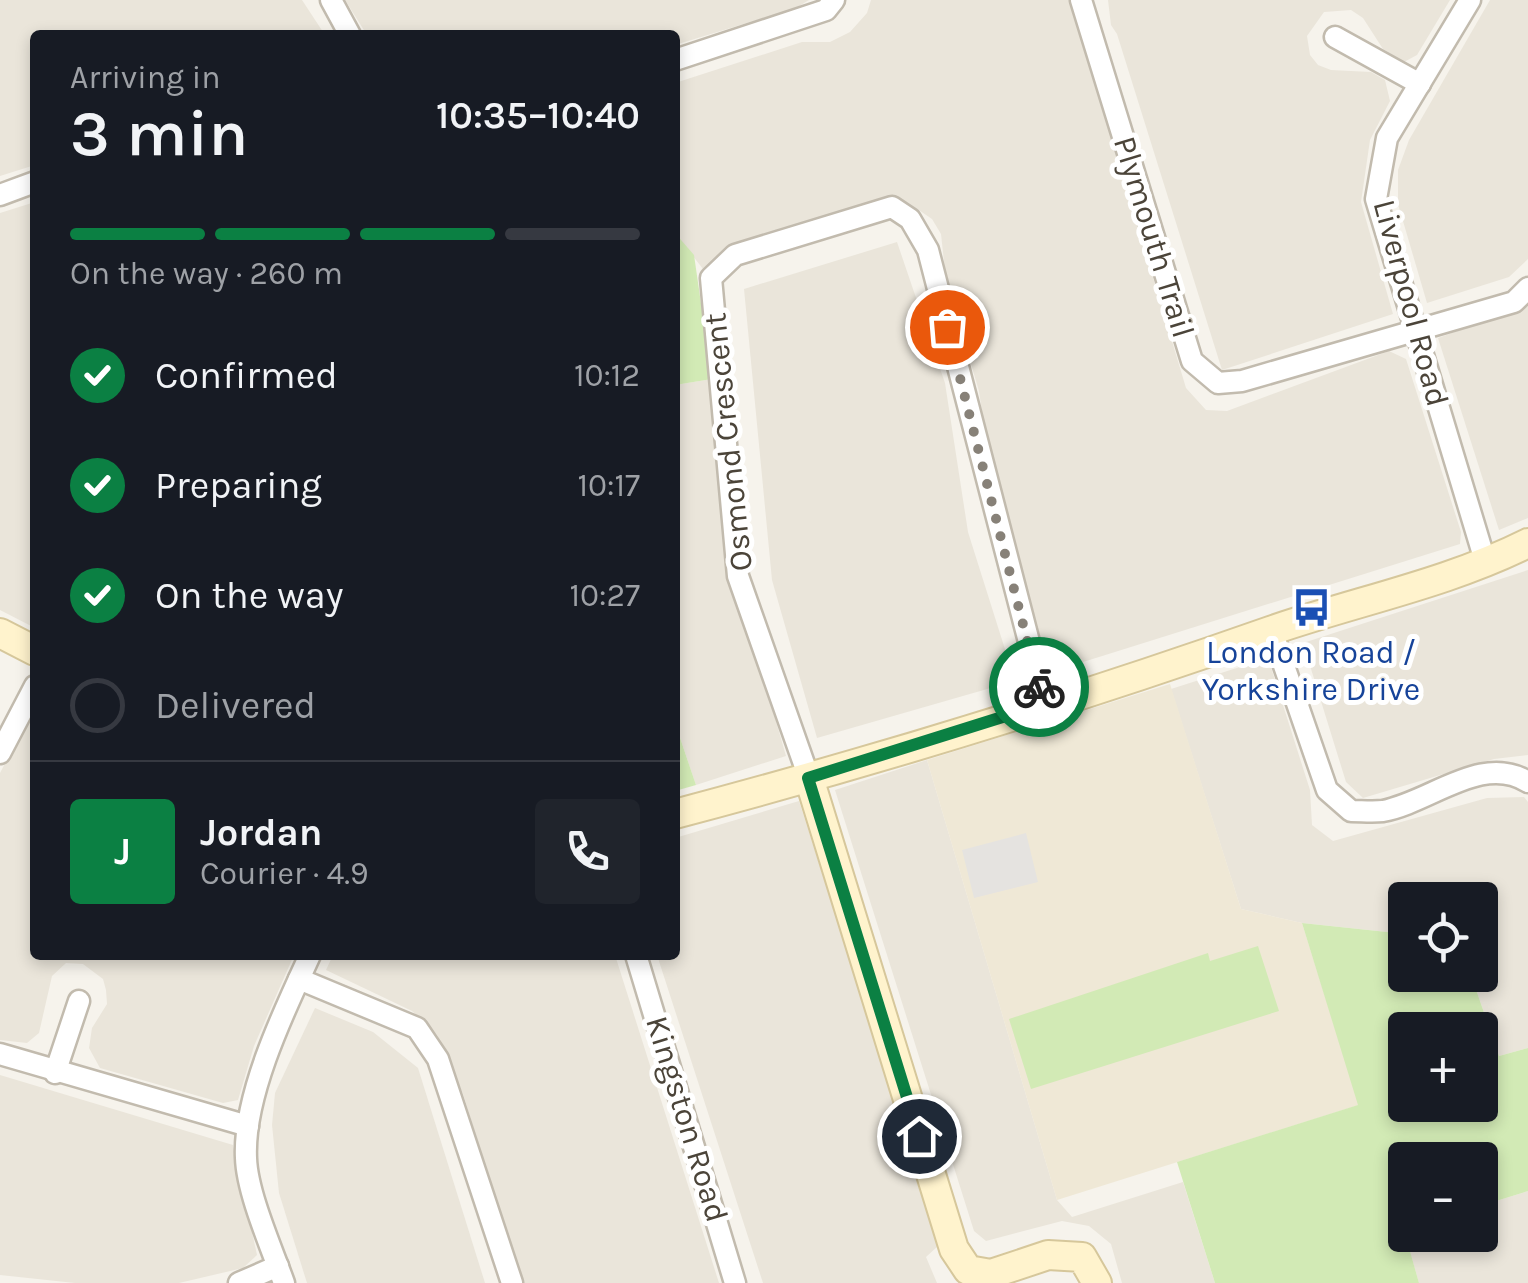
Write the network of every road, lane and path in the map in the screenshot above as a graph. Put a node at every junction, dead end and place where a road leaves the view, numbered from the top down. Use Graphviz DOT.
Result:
graph roads {
  1 [pos="331,0"];
  2 [pos="834,0"];
  3 [pos="1080,0"];
  4 [pos="1470,0"];
  5 [pos="347,30"];
  6 [pos="1336,37"];
  7 [pos="680,58"];
  8 [pos="1420,84"];
  9 [pos="30,184"];
  10 [pos="0,195"];
  11 [pos="1528,288"];
  12 [pos="1415,330"];
  13 [pos="1528,544"];
  14 [pos="1486,564"];
  15 [pos="1272,630"];
  16 [pos="0,634"];
  17 [pos="30,649"];
  18 [pos="30,696"];
  19 [pos="1044,704"];
  20 [pos="0,753"];
  21 [pos="808,778"];
  22 [pos="1528,782"];
  23 [pos="680,813"];
  24 [pos="308,960"];
  25 [pos="638,960"];
  26 [pos="299,978"];
  27 [pos="79,1001"];
  28 [pos="0,1054"];
  29 [pos="55,1072"];
  30 [pos="248,1126"];
  31 [pos="281,1274"];
  32 [pos="239,1283"];
  33 [pos="512,1283"];
  34 [pos="735,1283"];
  35 [pos="1097,1283"];
  1 -- 5 [label="street"];
  2 -- 7 [label="street"];
  3 -- 12 [label="street, Plymouth Trail"];
  4 -- 8 [label="street, Liverpool Road"];
  6 -- 8 [label="street"];
  8 -- 12 [label="street, Liverpool Road"];
  9 -- 10 [label="street"];
  11 -- 12 [label="street, Plymouth Trail"];
  12 -- 14 [label="street, Liverpool Road"];
  13 -- 14 [label="street"];
  14 -- 15 [label="street"];
  15 -- 19 [label="street"];
  15 -- 22 [label="street"];
  16 -- 17 [label="street"];
  18 -- 20 [label="street"];
  19 -- 21 [label="street"];
  19 -- 21 [label="street, Osmond Crescent"];
  21 -- 23 [label="street"];
  21 -- 35 [label="street"];
  24 -- 26 [label="street"];
  25 -- 34 [label="street, Kingston Road"];
  26 -- 30 [label="street"];
  26 -- 33 [label="street"];
  27 -- 29 [label="street"];
  28 -- 29 [label="street"];
  29 -- 30 [label="street"];
  30 -- 31 [label="street"];
  31 -- 32 [label="street"];
}
